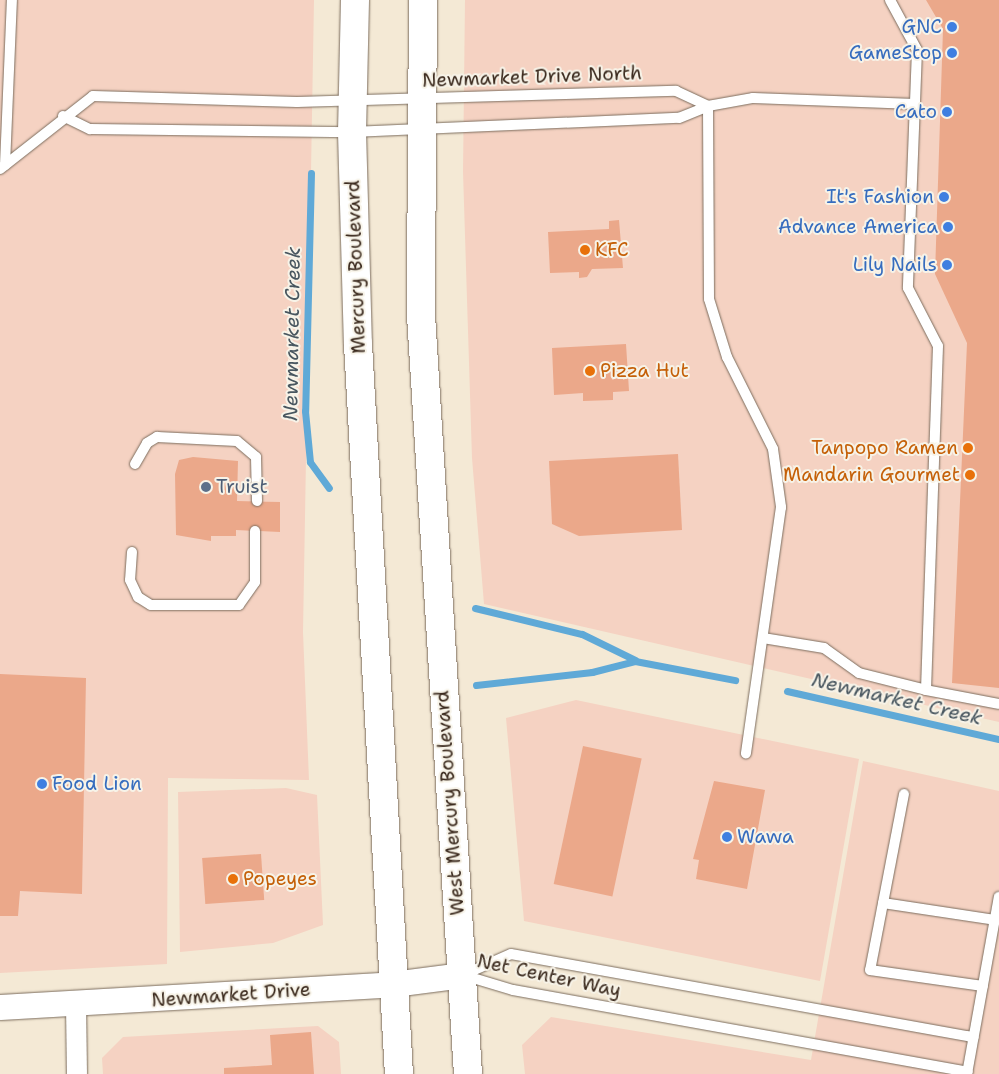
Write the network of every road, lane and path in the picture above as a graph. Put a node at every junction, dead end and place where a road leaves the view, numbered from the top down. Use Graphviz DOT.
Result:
graph roads {
  1 [pos="12,0"];
  2 [pos="355,0"];
  3 [pos="423,0"];
  4 [pos="890,0"];
  5 [pos="422,99"];
  6 [pos="353,100"];
  7 [pos="915,104"];
  8 [pos="708,106"];
  9 [pos="63,116"];
  10 [pos="422,131"];
  11 [pos="352,132"];
  12 [pos="2,167"];
  13 [pos="135,464"];
  14 [pos="257,501"];
  15 [pos="255,531"];
  16 [pos="132,552"];
  17 [pos="763,638"];
  18 [pos="926,690"];
  19 [pos="999,704"];
  20 [pos="746,754"];
  21 [pos="904,794"];
  22 [pos="999,897"];
  23 [pos="883,903"];
  24 [pos="995,920"];
  25 [pos="462,975"];
  26 [pos="393,984"];
  27 [pos="983,986"];
  28 [pos="76,1004"];
  29 [pos="0,1006"];
  30 [pos="974,1037"];
  31 [pos="967,1073"];
  32 [pos="76,1074"];
  33 [pos="399,1074"];
  34 [pos="468,1074"];
  1 -- 12 [label="lane"];
  2 -- 6 [label="highway, Mercury Boulevard"];
  3 -- 5 [label="highway"];
  4 -- 7 [label="lane"];
  5 -- 6 [label="lane, Newmarket Drive North"];
  5 -- 8 [label="lane, Newmarket Drive North"];
  5 -- 10 [label="highway"];
  6 -- 9 [label="lane, Newmarket Drive North"];
  6 -- 11 [label="highway, Mercury Boulevard"];
  7 -- 8 [label="lane"];
  7 -- 18 [label="lane"];
  8 -- 10 [label="lane"];
  8 -- 17 [label="lane"];
  9 -- 11 [label="lane"];
  9 -- 12 [label="lane, Newmarket Drive North"];
  10 -- 11 [label="lane"];
  10 -- 25 [label="highway, West Mercury Boulevard"];
  11 -- 26 [label="highway, Mercury Boulevard"];
  13 -- 14 [label="lane"];
  15 -- 16 [label="lane"];
  17 -- 18 [label="lane"];
  17 -- 20 [label="lane"];
  18 -- 19 [label="lane"];
  21 -- 23 [label="lane"];
  22 -- 24 [label="lane, Net Center Way"];
  23 -- 24 [label="lane"];
  23 -- 27 [label="lane"];
  24 -- 27 [label="lane, Net Center Way"];
  25 -- 26 [label="street, Newmarket Drive"];
  25 -- 30 [label="lane, Net Center Way"];
  25 -- 31 [label="lane, Net Center Way"];
  25 -- 34 [label="highway, West Mercury Boulevard"];
  26 -- 28 [label="street, Newmarket Drive"];
  26 -- 33 [label="highway"];
  27 -- 30 [label="lane, Net Center Way"];
  28 -- 29 [label="street, Newmarket Drive"];
  28 -- 32 [label="street"];
  30 -- 31 [label="lane, Net Center Way"];
}
